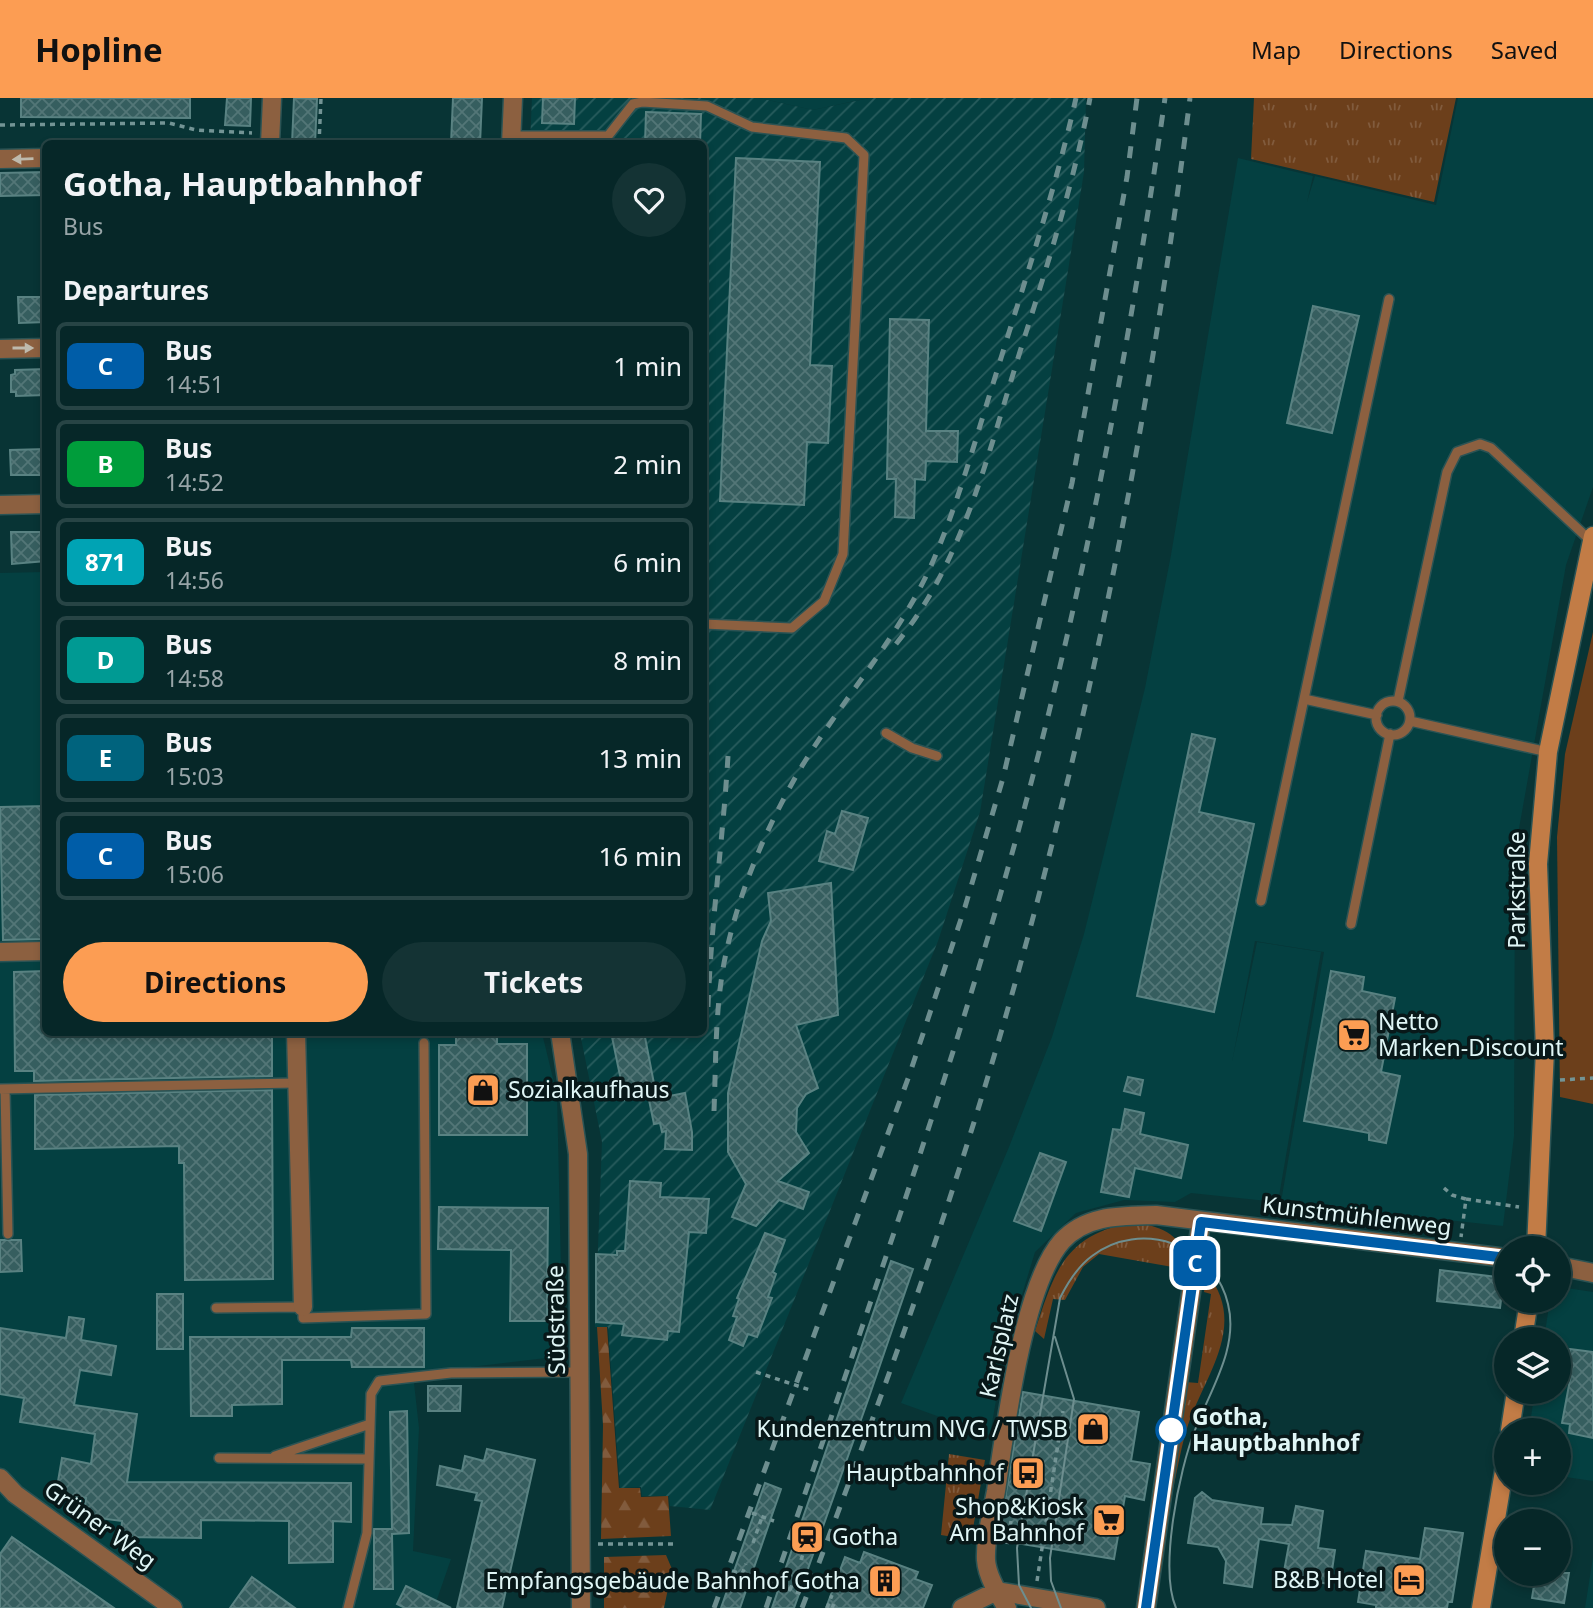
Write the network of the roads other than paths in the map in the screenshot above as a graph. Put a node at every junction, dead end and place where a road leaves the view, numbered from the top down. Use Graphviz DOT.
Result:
graph roads {
  1 [pos="272,98"];
  2 [pos="513,98"];
  3 [pos="270,139"];
  4 [pos="511,140"];
  5 [pos="42,158"];
  6 [pos="0,159"];
  7 [pos="1389,299"];
  8 [pos="0,348"];
  9 [pos="42,348"];
  10 [pos="42,504"];
  11 [pos="0,505"];
  12 [pos="1592,539"];
  13 [pos="707,624"];
  14 [pos="1304,699"];
  15 [pos="1398,701"];
  16 [pos="1377,715"];
  17 [pos="1410,721"];
  18 [pos="886,733"];
  19 [pos="1390,734"];
  20 [pos="1548,752"];
  21 [pos="937,756"];
  22 [pos="1261,901"];
  23 [pos="1351,924"];
  24 [pos="42,951"];
  25 [pos="0,952"];
  26 [pos="296,1036"];
  27 [pos="561,1036"];
  28 [pos="424,1043"];
  29 [pos="298,1083"];
  30 [pos="3,1089"];
  31 [pos="1201,1222"];
  32 [pos="8,1234"];
  33 [pos="1537,1236"];
  34 [pos="1494,1256"];
  35 [pos="1571,1268"];
  36 [pos="1593,1273"];
  37 [pos="303,1307"];
  38 [pos="216,1308"];
  39 [pos="581,1373"];
  40 [pos="370,1424"];
  41 [pos="219,1458"];
  42 [pos="269,1458"];
  43 [pos="369,1459"];
  44 [pos="0,1478"];
  45 [pos="1500,1495"];
  46 [pos="997,1591"];
  47 [pos="173,1608"];
  48 [pos="348,1608"];
  49 [pos="581,1608"];
  50 [pos="961,1608"];
  51 [pos="1007,1608"];
  52 [pos="1096,1608"];
  53 [pos="1146,1608"];
  54 [pos="1481,1608"];
  1 -- 3 [label="street"];
  2 -- 4 [label="street"];
  4 -- 13 [label="lane"];
  5 -- 6 [label="street, one-way"];
  7 -- 14 [label="lane"];
  8 -- 9 [label="street, one-way"];
  10 -- 11 [label="street"];
  12 -- 15 [label="lane"];
  12 -- 20 [label="street, Parkstraße"];
  14 -- 16 [label="lane"];
  14 -- 22 [label="lane"];
  15 -- 16 [label="lane"];
  15 -- 17 [label="lane"];
  16 -- 19 [label="lane"];
  17 -- 19 [label="lane"];
  17 -- 20 [label="lane"];
  18 -- 21 [label="lane"];
  19 -- 23 [label="lane"];
  20 -- 33 [label="street, Parkstraße"];
  24 -- 25 [label="street"];
  26 -- 29 [label="street"];
  27 -- 39 [label="street, Südstraße"];
  28 -- 37 [label="lane"];
  29 -- 30 [label="lane"];
  29 -- 37 [label="street"];
  30 -- 32 [label="lane"];
  31 -- 34 [label="street, Kunstmühlenweg"];
  31 -- 46 [label="street, Karlsplatz"];
  31 -- 53 [label="street"];
  35 -- 36 [label="street"];
  37 -- 38 [label="lane"];
  39 -- 40 [label="lane"];
  39 -- 49 [label="street, Südstraße"];
  40 -- 42 [label="lane"];
  40 -- 43 [label="lane"];
  41 -- 42 [label="lane"];
  42 -- 43 [label="lane"];
  43 -- 48 [label="lane"];
  44 -- 47 [label="street, Grüner Weg"];
  45 -- 54 [label="street"];
  46 -- 50 [label="street"];
  46 -- 51 [label="street, Karlsplatz"];
  46 -- 52 [label="street"];
}
